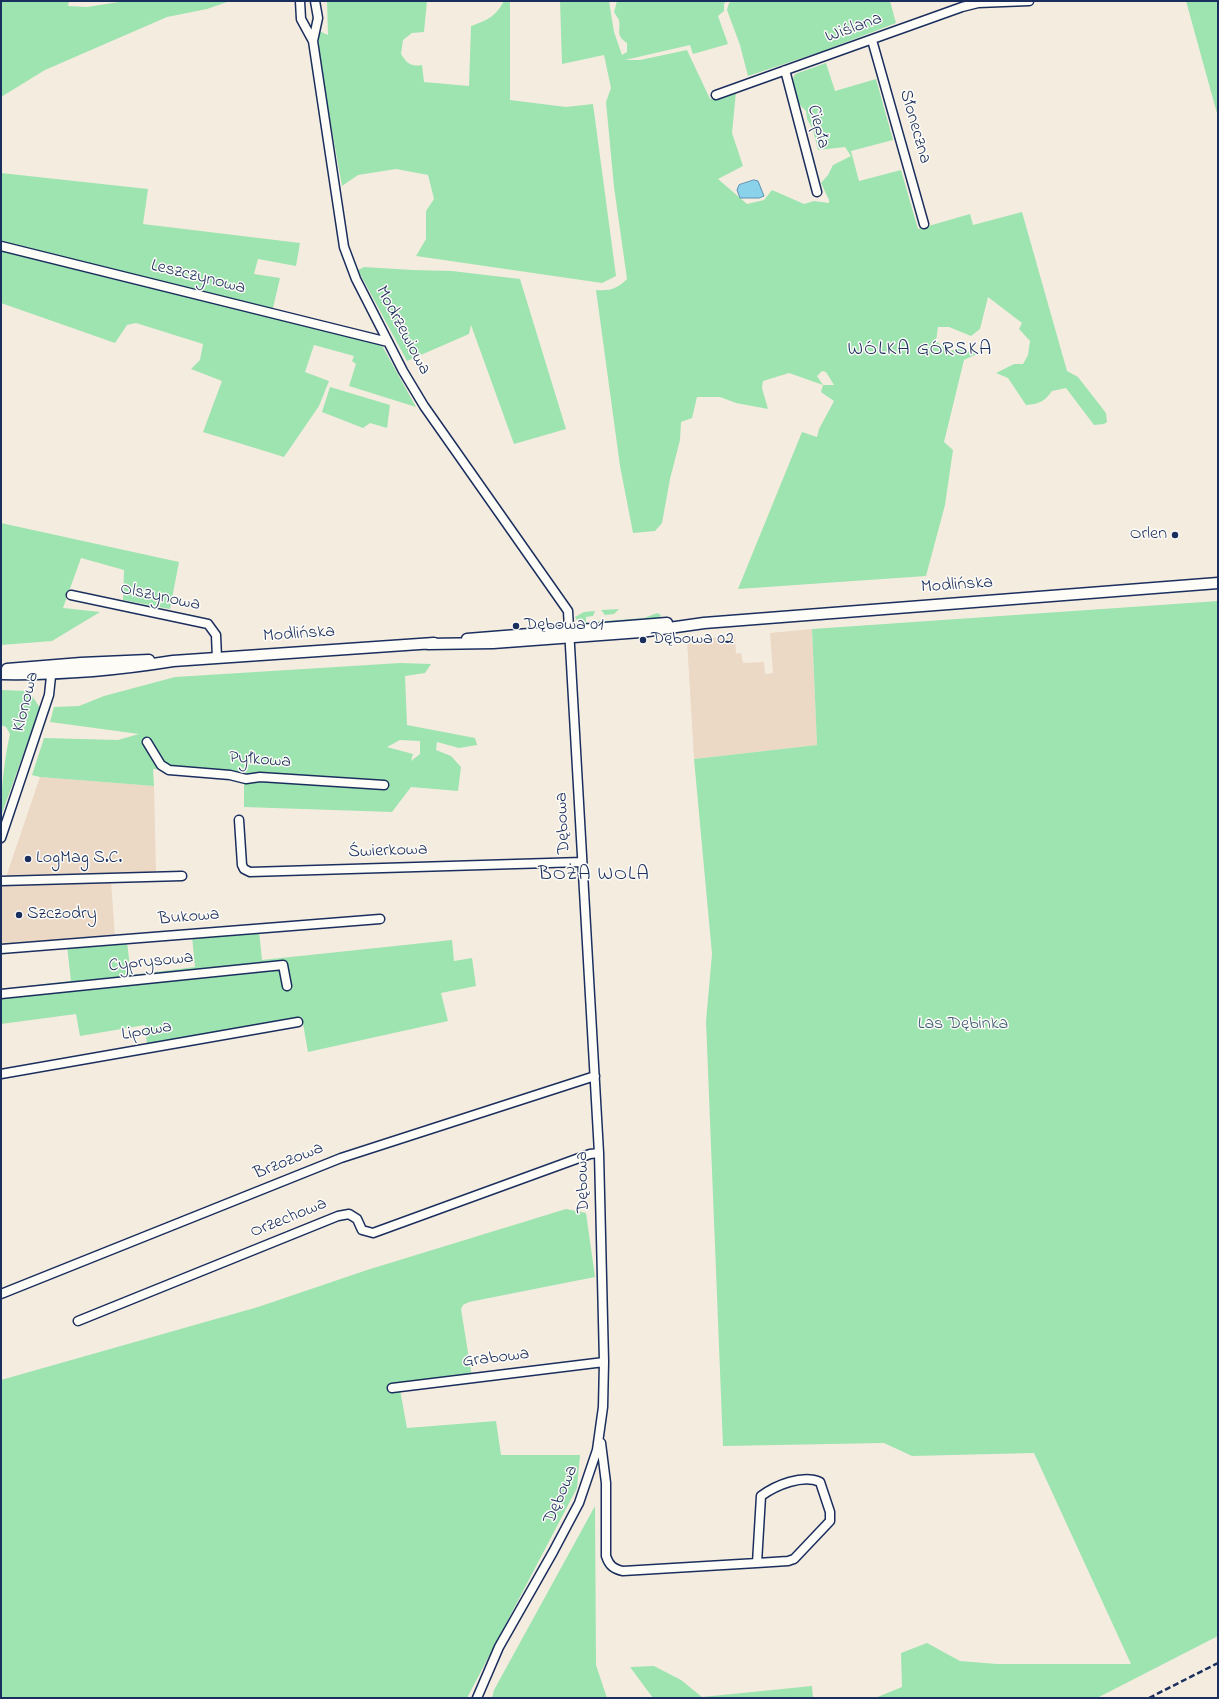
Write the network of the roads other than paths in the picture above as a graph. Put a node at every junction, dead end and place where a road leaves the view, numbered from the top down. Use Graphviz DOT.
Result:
graph roads {
  1 [pos="300,1"];
  2 [pos="315,1"];
  3 [pos="1029,1"];
  4 [pos="872,40"];
  5 [pos="313,41"];
  6 [pos="785,70"];
  7 [pos="716,95"];
  8 [pos="817,192"];
  9 [pos="924,224"];
  10 [pos="1,246"];
  11 [pos="388,342"];
  12 [pos="1218,583"];
  13 [pos="71,595"];
  14 [pos="570,634"];
  15 [pos="217,658"];
  16 [pos="52,669"];
  17 [pos="1,670"];
  18 [pos="1,674"];
  19 [pos="147,742"];
  20 [pos="384,785"];
  21 [pos="239,820"];
  22 [pos="3,825"];
  23 [pos="1,838"];
  24 [pos="582,862"];
  25 [pos="182,876"];
  26 [pos="1,881"];
  27 [pos="380,919"];
  28 [pos="1,949"];
  29 [pos="287,986"];
  30 [pos="1,994"];
  31 [pos="298,1022"];
  32 [pos="1,1074"];
  33 [pos="594,1076"];
  34 [pos="599,1153"];
  35 [pos="1,1294"];
  36 [pos="78,1321"];
  37 [pos="604,1362"];
  38 [pos="392,1388"];
  39 [pos="599,1433"];
  40 [pos="757,1563"];
  41 [pos="477,1698"];
  1 -- 5 [label="street, Modrzewiowa"];
  2 -- 5 [label="street"];
  3 -- 4 [label="street, Wiślana"];
  4 -- 6 [label="street, Wiślana"];
  4 -- 9 [label="street, Słoneczna"];
  5 -- 11 [label="street, Modrzewiowa"];
  6 -- 7 [label="street, Wiślana"];
  6 -- 8 [label="street, Ciepła"];
  10 -- 11 [label="street, Leszczynowa"];
  11 -- 14 [label="street, Modrzewiowa"];
  12 -- 14 [label="main road, Modlińska"];
  13 -- 15 [label="street, Olszynowa"];
  14 -- 15 [label="main road, Modlińska"];
  14 -- 24 [label="street, Dębowa"];
  15 -- 16 [label="main road, Modlińska"];
  16 -- 17 [label="main road, Modlińska"];
  16 -- 18 [label="main road, Modlińska"];
  16 -- 22 [label="street, Klonowa"];
  19 -- 20 [label="street, Pyłkowa"];
  21 -- 24 [label="street, Świerkowa"];
  22 -- 23 [label="street, Klonowa"];
  24 -- 33 [label="street, Dębowa"];
  25 -- 26 [label="street"];
  27 -- 28 [label="street, Bukowa"];
  29 -- 30 [label="street, Cyprysowa"];
  31 -- 32 [label="street, Lipowa"];
  33 -- 34 [label="street, Dębowa"];
  33 -- 35 [label="street, Brzozowa"];
  34 -- 36 [label="street, Orzechowa"];
  34 -- 37 [label="street, Dębowa"];
  37 -- 38 [label="street, Grabowa"];
  37 -- 39 [label="street, Dębowa"];
  39 -- 40 [label="street"];
  39 -- 41 [label="street, Dębowa"];
  40 -- 40 [label="street"];
}
